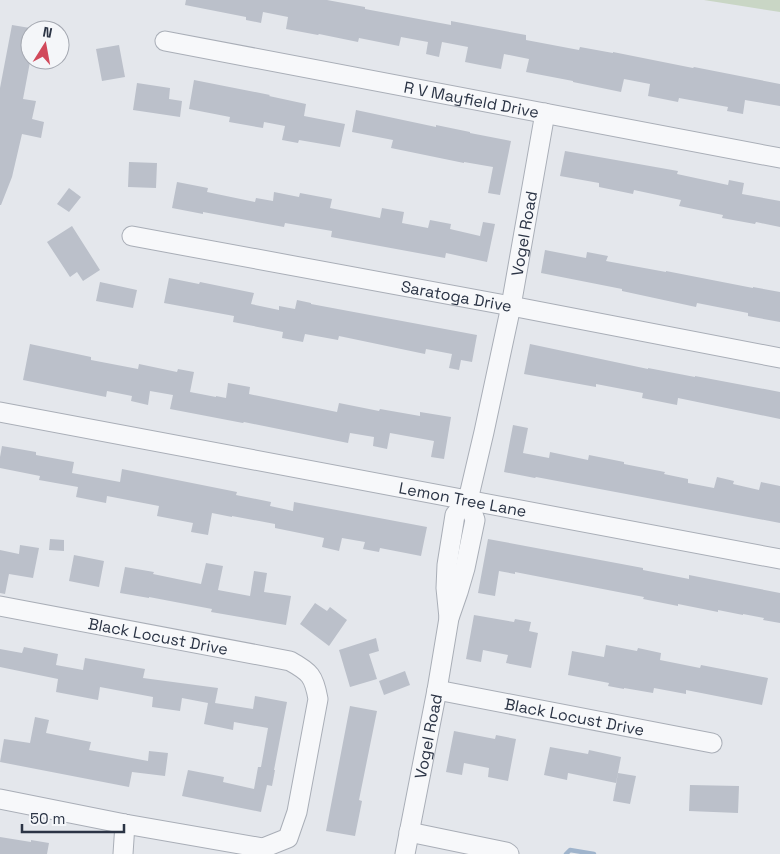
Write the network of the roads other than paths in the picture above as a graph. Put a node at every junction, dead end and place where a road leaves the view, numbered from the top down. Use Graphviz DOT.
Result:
graph roads {
  1 [pos="165,41"];
  2 [pos="545,113"];
  3 [pos="780,158"];
  4 [pos="132,236"];
  5 [pos="511,306"];
  6 [pos="780,358"];
  7 [pos="0,412"];
  8 [pos="468,500"];
  9 [pos="780,559"];
  10 [pos="0,606"];
  11 [pos="438,690"];
  12 [pos="712,743"];
  13 [pos="0,799"];
  14 [pos="125,824"];
  15 [pos="409,832"];
  16 [pos="434,846"];
  17 [pos="123,854"];
  18 [pos="405,854"];
  19 [pos="509,854"];
  1 -- 2 [label="street, R V Mayfield Drive"];
  2 -- 3 [label="street, R V Mayfield Drive"];
  2 -- 5 [label="street, Vogel Road"];
  4 -- 5 [label="street, Saratoga Drive"];
  5 -- 6 [label="street, Saratoga Drive"];
  5 -- 8 [label="street, Vogel Road"];
  7 -- 8 [label="street, Lemon Tree Lane"];
  8 -- 9 [label="street, Lemon Tree Lane"];
  8 -- 11 [label="street, Vogel Road"];
  10 -- 14 [label="street, Black Locust Drive"];
  11 -- 12 [label="street, Black Locust Drive"];
  11 -- 15 [label="street, Vogel Road"];
  13 -- 14 [label="street"];
  14 -- 17 [label="street"];
  15 -- 16 [label="street"];
  15 -- 18 [label="street, Vogel Road"];
  16 -- 19 [label="street"];
}
